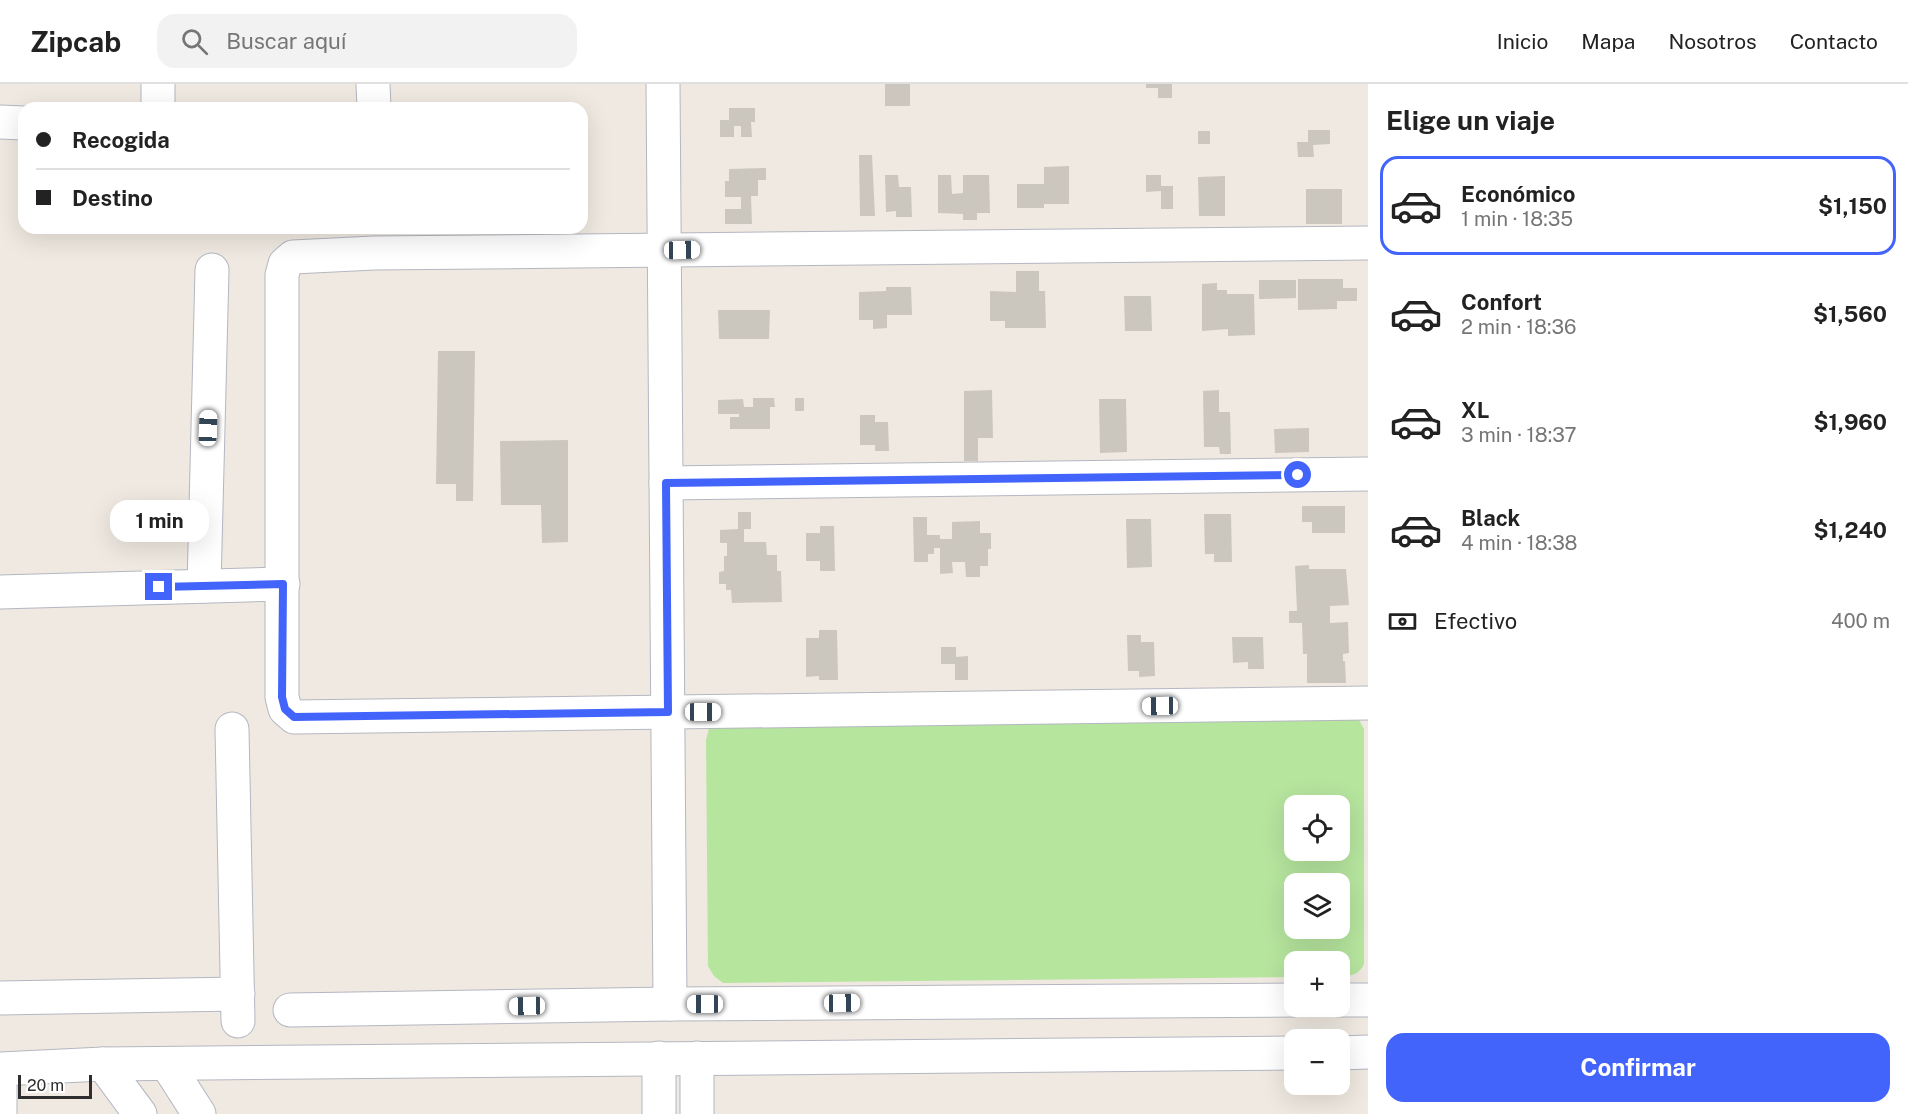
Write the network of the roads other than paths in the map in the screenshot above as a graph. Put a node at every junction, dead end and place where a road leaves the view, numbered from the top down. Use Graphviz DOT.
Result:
graph roads {
  1 [pos="158,84"];
  2 [pos="374,84"];
  3 [pos="663,84"];
  4 [pos="158,102"];
  5 [pos="374,102"];
  6 [pos="0,122"];
  7 [pos="18,123"];
  8 [pos="374,241"];
  9 [pos="1368,243"];
  10 [pos="664,251"];
  11 [pos="212,270"];
  12 [pos="1368,474"];
  13 [pos="666,483"];
  14 [pos="283,584"];
  15 [pos="204,586"];
  16 [pos="0,592"];
  17 [pos="1368,703"];
  18 [pos="668,712"];
  19 [pos="232,729"];
  20 [pos="0,998"];
  21 [pos="1284,1000"];
  22 [pos="1350,1000"];
  23 [pos="1368,1000"];
  24 [pos="670,1004"];
  25 [pos="290,1010"];
  26 [pos="1368,1052"];
  27 [pos="1284,1053"];
  28 [pos="1350,1053"];
  29 [pos="659,1058"];
  30 [pos="697,1058"];
  31 [pos="103,1064"];
  32 [pos="167,1064"];
  33 [pos="0,1069"];
  34 [pos="0,1087"];
  35 [pos="0,1114"];
  36 [pos="140,1114"];
  37 [pos="199,1114"];
  38 [pos="659,1114"];
  39 [pos="697,1114"];
  1 -- 4 [label="street"];
  2 -- 5 [label="street"];
  3 -- 10 [label="street"];
  6 -- 7 [label="street"];
  8 -- 10 [label="street"];
  8 -- 14 [label="street"];
  9 -- 10 [label="street"];
  10 -- 13 [label="street"];
  11 -- 15 [label="street"];
  12 -- 13 [label="street"];
  13 -- 18 [label="street"];
  14 -- 15 [label="street"];
  14 -- 18 [label="street"];
  15 -- 16 [label="street"];
  17 -- 18 [label="street"];
  18 -- 24 [label="street"];
  19 -- 20 [label="street"];
  21 -- 24 [label="street"];
  22 -- 23 [label="street"];
  24 -- 25 [label="street"];
  26 -- 28 [label="street"];
  27 -- 30 [label="street"];
  29 -- 30 [label="street"];
  29 -- 32 [label="street"];
  29 -- 38 [label="street"];
  30 -- 39 [label="street"];
  31 -- 32 [label="street"];
  31 -- 33 [label="street"];
  31 -- 36 [label="street"];
  32 -- 37 [label="street"];
  34 -- 35 [label="street"];
}
